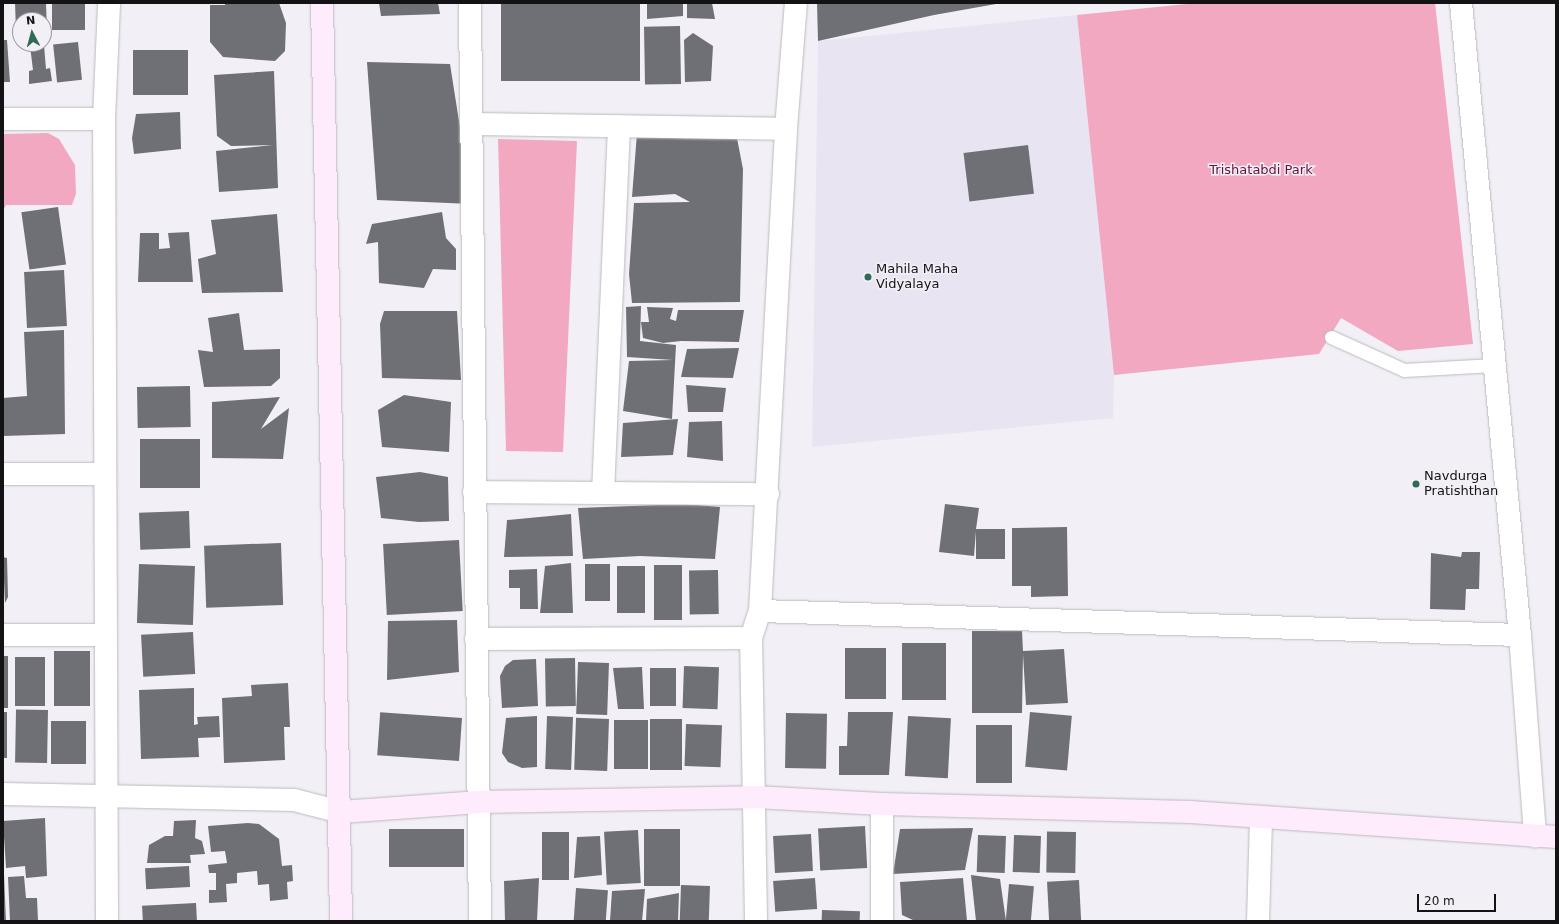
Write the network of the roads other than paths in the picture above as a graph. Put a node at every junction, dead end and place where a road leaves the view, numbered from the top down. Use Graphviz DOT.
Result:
graph roads {
  1 [pos="109,3"];
  2 [pos="322,3"];
  3 [pos="470,3"];
  4 [pos="796,3"];
  5 [pos="1461,3"];
  6 [pos="3,119"];
  7 [pos="104,119"];
  8 [pos="471,124"];
  9 [pos="619,126"];
  10 [pos="786,129"];
  11 [pos="1331,337"];
  12 [pos="1494,365"];
  13 [pos="3,474"];
  14 [pos="105,474"];
  15 [pos="474,492"];
  16 [pos="603,493"];
  17 [pos="768,494"];
  18 [pos="760,611"];
  19 [pos="3,635"];
  20 [pos="105,635"];
  21 [pos="1520,635"];
  22 [pos="751,638"];
  23 [pos="476,639"];
  24 [pos="3,794"];
  25 [pos="108,796"];
  26 [pos="755,797"];
  27 [pos="480,802"];
  28 [pos="882,804"];
  29 [pos="341,812"];
  30 [pos="1261,817"];
  31 [pos="1535,836"];
  32 [pos="1556,836"];
  33 [pos="107,921"];
  34 [pos="341,921"];
  35 [pos="480,921"];
  36 [pos="756,921"];
  37 [pos="882,921"];
  38 [pos="1258,921"];
  1 -- 7 [label="street"];
  2 -- 29 [label="street"];
  3 -- 8 [label="street"];
  4 -- 10 [label="street"];
  5 -- 12 [label="street"];
  6 -- 7 [label="street"];
  7 -- 14 [label="street"];
  8 -- 9 [label="street"];
  8 -- 15 [label="street"];
  9 -- 10 [label="street"];
  9 -- 16 [label="street"];
  10 -- 17 [label="street"];
  11 -- 12 [label="lane"];
  12 -- 21 [label="street"];
  13 -- 14 [label="street"];
  14 -- 20 [label="street"];
  15 -- 16 [label="street"];
  15 -- 23 [label="street"];
  16 -- 17 [label="street"];
  17 -- 18 [label="street"];
  18 -- 21 [label="street"];
  18 -- 22 [label="street"];
  19 -- 20 [label="street"];
  20 -- 25 [label="street"];
  21 -- 31 [label="street"];
  22 -- 23 [label="street"];
  22 -- 26 [label="street"];
  23 -- 27 [label="street"];
  24 -- 25 [label="street"];
  25 -- 29 [label="street"];
  25 -- 33 [label="street"];
  26 -- 27 [label="street"];
  26 -- 28 [label="street"];
  26 -- 36 [label="street"];
  27 -- 29 [label="street"];
  27 -- 35 [label="street"];
  28 -- 30 [label="street"];
  28 -- 37 [label="street"];
  29 -- 34 [label="street"];
  30 -- 31 [label="street"];
  30 -- 38 [label="street"];
  31 -- 32 [label="street"];
}
